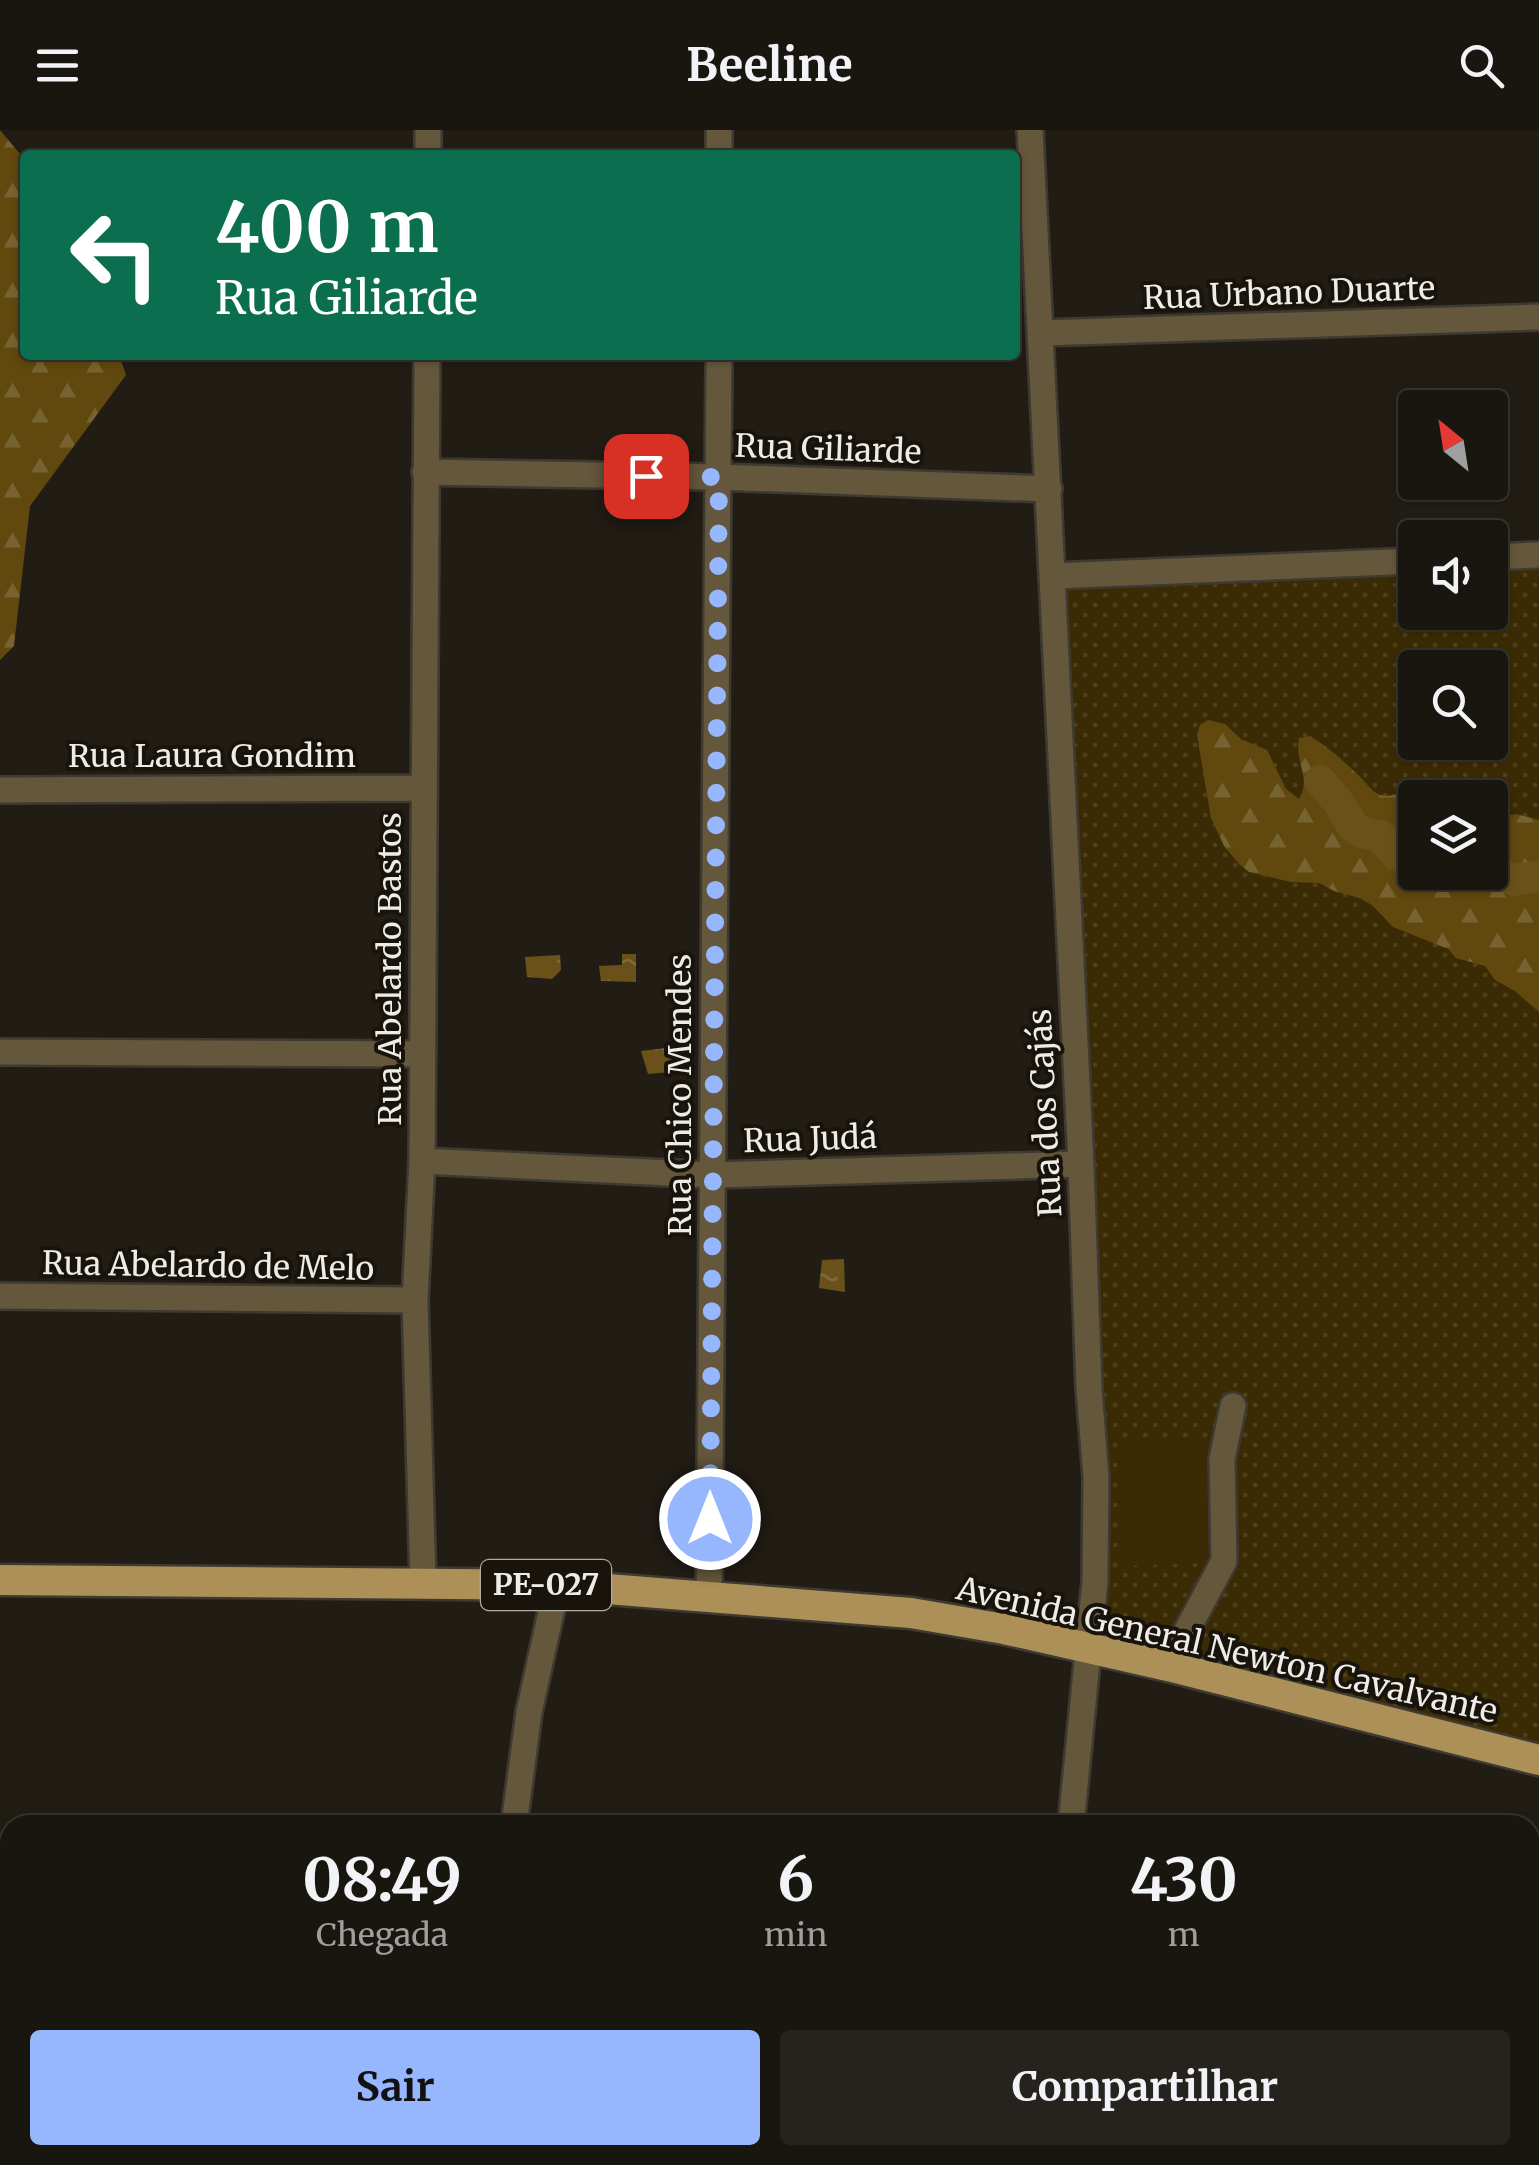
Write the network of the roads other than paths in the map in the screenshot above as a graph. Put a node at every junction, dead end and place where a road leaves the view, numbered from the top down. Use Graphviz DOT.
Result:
graph roads {
  1 [pos="1030,130"];
  2 [pos="1539,317"];
  3 [pos="1042,333"];
  4 [pos="427,360"];
  5 [pos="719,360"];
  6 [pos="425,472"];
  7 [pos="719,477"];
  8 [pos="1049,488"];
  9 [pos="1539,555"];
  10 [pos="1508,557"];
  11 [pos="1398,562"];
  12 [pos="1052,576"];
  13 [pos="424,788"];
  14 [pos="0,790"];
  15 [pos="0,1052"];
  16 [pos="422,1054"];
  17 [pos="422,1161"];
  18 [pos="1081,1164"];
  19 [pos="712,1174"];
  20 [pos="0,1296"];
  21 [pos="416,1300"];
  22 [pos="1234,1406"];
  23 [pos="0,1580"];
  24 [pos="424,1582"];
  25 [pos="556,1585"];
  26 [pos="709,1596"];
  27 [pos="1088,1648"];
  28 [pos="1168,1666"];
  29 [pos="1539,1760"];
  30 [pos="515,1815"];
  31 [pos="1072,1815"];
  1 -- 3 [label="street, Rua dos Cajás"];
  2 -- 3 [label="street, Rua Urbano Duarte"];
  3 -- 8 [label="street, Rua dos Cajás"];
  4 -- 6 [label="street, Rua Abelardo Bastos"];
  5 -- 7 [label="street, Rua Chico Mendes"];
  6 -- 7 [label="street, Rua Giliarde"];
  6 -- 13 [label="street, Rua Abelardo Bastos"];
  7 -- 8 [label="street, Rua Giliarde"];
  7 -- 19 [label="street, Rua Chico Mendes"];
  8 -- 12 [label="street, Rua dos Cajás"];
  9 -- 10 [label="street"];
  11 -- 12 [label="street"];
  12 -- 18 [label="street, Rua dos Cajás"];
  13 -- 14 [label="street, Rua Laura Gondim"];
  13 -- 16 [label="street, Rua Abelardo Bastos"];
  15 -- 16 [label="street"];
  16 -- 17 [label="street, Rua Abelardo Bastos"];
  17 -- 19 [label="street, Rua Judá"];
  17 -- 21 [label="street, Rua Abelardo Bastos"];
  18 -- 19 [label="street, Rua Judá"];
  18 -- 27 [label="street, Rua dos Cajás"];
  19 -- 26 [label="street, Rua Chico Mendes"];
  20 -- 21 [label="street, Rua Abelardo de Melo"];
  21 -- 24 [label="street, Rua Abelardo Bastos"];
  22 -- 28 [label="street"];
  23 -- 24 [label="main road, Avenida General Newton Cavalvante / PE-027"];
  24 -- 25 [label="main road, Avenida General Newton Cavalvante / PE-027"];
  25 -- 26 [label="main road, Avenida General Newton Cavalvante / PE-027"];
  25 -- 30 [label="street"];
  26 -- 27 [label="main road, Avenida General Newton Cavalvante / PE-027"];
  27 -- 28 [label="main road, Avenida General Newton Cavalvante / PE-027"];
  27 -- 31 [label="street, Rua dos Cajás"];
  28 -- 29 [label="main road, Avenida General Newton Cavalvante / PE-027"];
}
